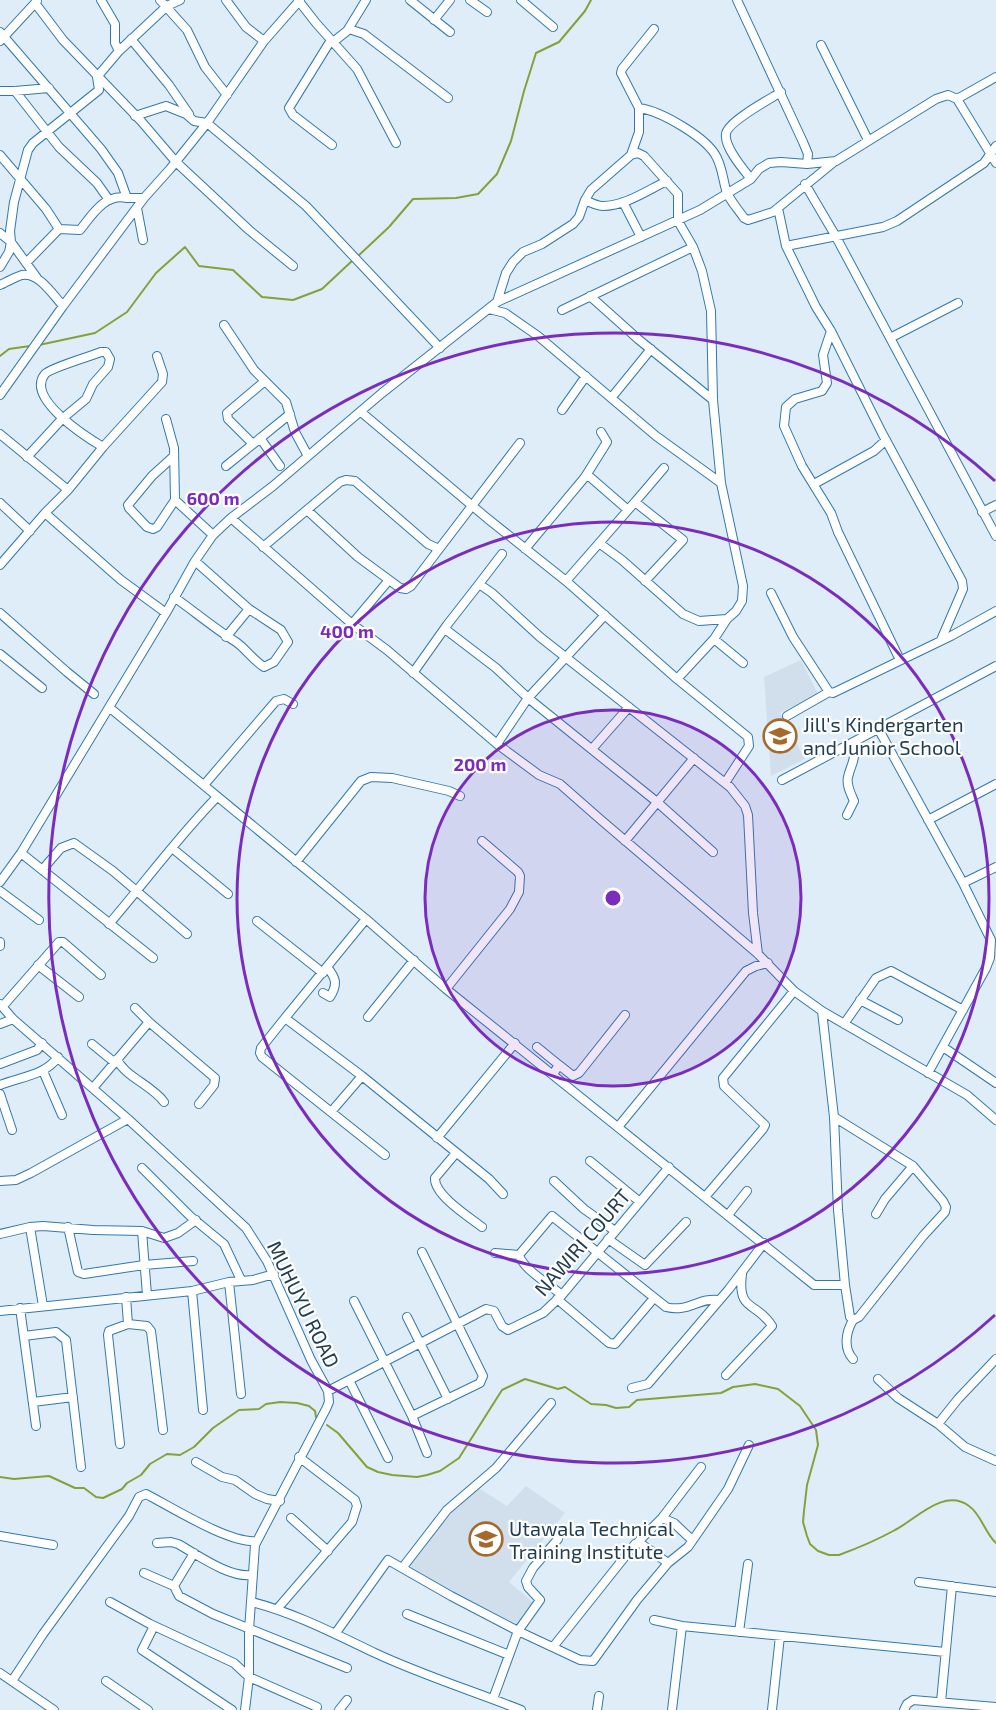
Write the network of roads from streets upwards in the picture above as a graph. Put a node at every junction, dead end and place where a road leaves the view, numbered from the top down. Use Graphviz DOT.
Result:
graph roads {
  1 [pos="101,0"];
  2 [pos="160,0"];
  3 [pos="180,0"];
  4 [pos="226,0"];
  5 [pos="299,0"];
  6 [pos="366,0"];
  7 [pos="410,0"];
  8 [pos="450,0"];
  9 [pos="470,0"];
  10 [pos="521,0"];
  11 [pos="737,0"];
  12 [pos="37,2"];
  13 [pos="167,6"];
  14 [pos="487,12"];
  15 [pos="435,20"];
  16 [pos="553,27"];
  17 [pos="349,29"];
  18 [pos="654,29"];
  19 [pos="450,32"];
  20 [pos="1,37"];
  21 [pos="131,39"];
  22 [pos="264,41"];
  23 [pos="332,41"];
  24 [pos="821,45"];
  25 [pos="119,51"];
  26 [pos="996,76"];
  27 [pos="97,77"];
  28 [pos="49,88"];
  29 [pos="0,91"];
  30 [pos="15,91"];
  31 [pos="781,92"];
  32 [pos="176,94"];
  33 [pos="227,95"];
  34 [pos="448,98"];
  35 [pos="957,99"];
  36 [pos="166,106"];
  37 [pos="639,108"];
  38 [pos="72,113"];
  39 [pos="135,116"];
  40 [pos="194,121"];
  41 [pos="207,123"];
  42 [pos="45,130"];
  43 [pos="868,140"];
  44 [pos="396,143"];
  45 [pos="332,145"];
  46 [pos="993,150"];
  47 [pos="632,154"];
  48 [pos="0,155"];
  49 [pos="836,161"];
  50 [pos="176,162"];
  51 [pos="996,163"];
  52 [pos="807,164"];
  53 [pos="751,178"];
  54 [pos="20,179"];
  55 [pos="667,181"];
  56 [pos="805,184"];
  57 [pos="727,193"];
  58 [pos="127,198"];
  59 [pos="144,198"];
  60 [pos="109,200"];
  61 [pos="585,200"];
  62 [pos="622,202"];
  63 [pos="137,208"];
  64 [pos="778,208"];
  65 [pos="678,221"];
  66 [pos="60,229"];
  67 [pos="0,233"];
  68 [pos="835,235"];
  69 [pos="641,237"];
  70 [pos="143,240"];
  71 [pos="11,242"];
  72 [pos="786,246"];
  73 [pos="693,247"];
  74 [pos="26,263"];
  75 [pos="293,266"];
  76 [pos="0,267"];
  77 [pos="39,279"];
  78 [pos="0,285"];
  79 [pos="590,297"];
  80 [pos="497,302"];
  81 [pos="958,303"];
  82 [pos="63,306"];
  83 [pos="489,309"];
  84 [pos="562,310"];
  85 [pos="224,325"];
  86 [pos="831,331"];
  87 [pos="890,338"];
  88 [pos="441,348"];
  89 [pos="651,350"];
  90 [pos="157,356"];
  91 [pos="586,376"];
  92 [pos="265,381"];
  93 [pos="0,395"];
  94 [pos="612,397"];
  95 [pos="713,400"];
  96 [pos="562,410"];
  97 [pos="361,412"];
  98 [pos="290,414"];
  99 [pos="62,419"];
  100 [pos="166,419"];
  101 [pos="601,432"];
  102 [pos="0,434"];
  103 [pos="260,438"];
  104 [pos="886,440"];
  105 [pos="520,443"];
  106 [pos="253,444"];
  107 [pos="103,447"];
  108 [pos="174,456"];
  109 [pos="308,456"];
  110 [pos="27,457"];
  111 [pos="226,466"];
  112 [pos="280,466"];
  113 [pos="664,468"];
  114 [pos="585,477"];
  115 [pos="721,483"];
  116 [pos="814,484"];
  117 [pos="68,490"];
  118 [pos="175,500"];
  119 [pos="635,502"];
  120 [pos="0,503"];
  121 [pos="996,505"];
  122 [pos="473,506"];
  123 [pos="307,510"];
  124 [pos="628,510"];
  125 [pos="982,512"];
  126 [pos="45,513"];
  127 [pos="231,518"];
  128 [pos="30,531"];
  129 [pos="213,535"];
  130 [pos="996,536"];
  131 [pos="599,543"];
  132 [pos="263,547"];
  133 [pos="439,549"];
  134 [pos="525,549"];
  135 [pos="502,554"];
  136 [pos="195,561"];
  137 [pos="0,565"];
  138 [pos="389,580"];
  139 [pos="566,581"];
  140 [pos="645,581"];
  141 [pos="479,584"];
  142 [pos="771,593"];
  143 [pos="174,597"];
  144 [pos="249,609"];
  145 [pos="996,611"];
  146 [pos="0,613"];
  147 [pos="166,613"];
  148 [pos="605,615"];
  149 [pos="727,619"];
  150 [pos="352,624"];
  151 [pos="445,629"];
  152 [pos="226,637"];
  153 [pos="714,639"];
  154 [pos="941,640"];
  155 [pos="0,654"];
  156 [pos="566,657"];
  157 [pos="900,660"];
  158 [pos="743,663"];
  159 [pos="996,666"];
  160 [pos="414,673"];
  161 [pos="677,679"];
  162 [pos="42,688"];
  163 [pos="829,692"];
  164 [pos="94,693"];
  165 [pos="528,698"];
  166 [pos="293,704"];
  167 [pos="629,707"];
  168 [pos="110,708"];
  169 [pos="787,716"];
  170 [pos="879,730"];
  171 [pos="853,743"];
  172 [pos="497,744"];
  173 [pos="592,749"];
  174 [pos="694,758"];
  175 [pos="782,780"];
  176 [pos="725,783"];
  177 [pos="996,784"];
  178 [pos="204,785"];
  179 [pos="460,796"];
  180 [pos="217,797"];
  181 [pos="657,802"];
  182 [pos="847,815"];
  183 [pos="928,820"];
  184 [pos="482,841"];
  185 [pos="625,841"];
  186 [pos="172,848"];
  187 [pos="713,852"];
  188 [pos="21,853"];
  189 [pos="296,862"];
  190 [pos="996,867"];
  191 [pos="42,870"];
  192 [pos="0,882"];
  193 [pos="963,883"];
  194 [pos="0,891"];
  195 [pos="136,892"];
  196 [pos="228,894"];
  197 [pos="366,919"];
  198 [pos="39,921"];
  199 [pos="256,921"];
  200 [pos="109,924"];
  201 [pos="187,934"];
  202 [pos="758,954"];
  203 [pos="153,958"];
  204 [pos="414,960"];
  205 [pos="768,963"];
  206 [pos="38,965"];
  207 [pos="325,970"];
  208 [pos="101,975"];
  209 [pos="446,989"];
  210 [pos="794,991"];
  211 [pos="323,993"];
  212 [pos="79,997"];
  213 [pos="860,1000"];
  214 [pos="1,1005"];
  215 [pos="135,1008"];
  216 [pos="963,1010"];
  217 [pos="822,1011"];
  218 [pos="625,1015"];
  219 [pos="368,1017"];
  220 [pos="285,1018"];
  221 [pos="13,1019"];
  222 [pos="898,1020"];
  223 [pos="149,1022"];
  224 [pos="0,1024"];
  225 [pos="844,1024"];
  226 [pos="42,1043"];
  227 [pos="515,1043"];
  228 [pos="92,1044"];
  229 [pos="537,1047"];
  230 [pos="943,1047"];
  231 [pos="58,1058"];
  232 [pos="115,1061"];
  233 [pos="0,1064"];
  234 [pos="559,1065"];
  235 [pos="43,1071"];
  236 [pos="928,1073"];
  237 [pos="553,1074"];
  238 [pos="362,1076"];
  239 [pos="996,1083"];
  240 [pos="0,1085"];
  241 [pos="93,1088"];
  242 [pos="0,1095"];
  243 [pos="164,1102"];
  244 [pos="199,1104"];
  245 [pos="331,1112"];
  246 [pos="62,1115"];
  247 [pos="834,1117"];
  248 [pos="129,1119"];
  249 [pos="996,1120"];
  250 [pos="618,1127"];
  251 [pos="12,1130"];
  252 [pos="437,1138"];
  253 [pos="456,1153"];
  254 [pos="385,1155"];
  255 [pos="590,1161"];
  256 [pos="913,1166"];
  257 [pos="669,1167"];
  258 [pos="142,1168"];
  259 [pos="0,1181"];
  260 [pos="554,1181"];
  261 [pos="747,1191"];
  262 [pos="503,1194"];
  263 [pos="705,1197"];
  264 [pos="640,1202"];
  265 [pos="876,1214"];
  266 [pos="728,1215"];
  267 [pos="196,1220"];
  268 [pos="686,1222"];
  269 [pos="30,1227"];
  270 [pos="68,1227"];
  271 [pos="482,1227"];
  272 [pos="142,1231"];
  273 [pos="615,1231"];
  274 [pos="0,1234"];
  275 [pos="608,1239"];
  276 [pos="764,1244"];
  277 [pos="598,1251"];
  278 [pos="422,1252"];
  279 [pos="495,1253"];
  280 [pos="519,1255"];
  281 [pos="193,1261"];
  282 [pos="144,1265"];
  283 [pos="742,1272"];
  284 [pos="274,1274"];
  285 [pos="241,1280"];
  286 [pos="229,1282"];
  287 [pos="845,1285"];
  288 [pos="192,1291"];
  289 [pos="147,1295"];
  290 [pos="126,1297"];
  291 [pos="559,1297"];
  292 [pos="654,1298"];
  293 [pos="719,1300"];
  294 [pos="354,1301"];
  295 [pos="43,1306"];
  296 [pos="20,1308"];
  297 [pos="0,1311"];
  298 [pos="407,1317"];
  299 [pos="853,1320"];
  300 [pos="128,1324"];
  301 [pos="457,1324"];
  302 [pos="24,1336"];
  303 [pos="419,1343"];
  304 [pos="853,1359"];
  305 [pos="996,1359"];
  306 [pos="385,1360"];
  307 [pos="726,1376"];
  308 [pos="878,1379"];
  309 [pos="349,1380"];
  310 [pos="632,1388"];
  311 [pos="328,1391"];
  312 [pos="241,1394"];
  313 [pos="73,1397"];
  314 [pos="448,1399"];
  315 [pos="33,1402"];
  316 [pos="550,1403"];
  317 [pos="203,1410"];
  318 [pos="412,1416"];
  319 [pos="938,1424"];
  320 [pos="36,1426"];
  321 [pos="163,1430"];
  322 [pos="120,1444"];
  323 [pos="749,1445"];
  324 [pos="427,1453"];
  325 [pos="299,1457"];
  326 [pos="388,1458"];
  327 [pos="996,1461"];
  328 [pos="196,1462"];
  329 [pos="81,1467"];
  330 [pos="701,1467"];
  331 [pos="280,1501"];
  332 [pos="291,1518"];
  333 [pos="662,1518"];
  334 [pos="0,1536"];
  335 [pos="558,1539"];
  336 [pos="692,1540"];
  337 [pos="257,1541"];
  338 [pos="638,1542"];
  339 [pos="157,1543"];
  340 [pos="53,1545"];
  341 [pos="328,1551"];
  342 [pos="194,1553"];
  343 [pos="668,1563"];
  344 [pos="748,1564"];
  345 [pos="403,1567"];
  346 [pos="144,1573"];
  347 [pos="252,1575"];
  348 [pos="919,1582"];
  349 [pos="174,1586"];
  350 [pos="952,1586"];
  351 [pos="996,1592"];
  352 [pos="110,1602"];
  353 [pos="252,1602"];
  354 [pos="278,1608"];
  355 [pos="407,1614"];
  356 [pos="654,1620"];
  357 [pos="154,1626"];
  358 [pos="682,1626"];
  359 [pos="249,1630"];
  360 [pos="519,1631"];
  361 [pos="739,1632"];
  362 [pos="336,1634"];
  363 [pos="780,1636"];
  364 [pos="553,1647"];
  365 [pos="945,1652"];
  366 [pos="509,1655"];
  367 [pos="347,1668"];
  368 [pos="1,1675"];
  369 [pos="249,1677"];
  370 [pos="12,1681"];
  371 [pos="106,1681"];
  372 [pos="599,1696"];
  373 [pos="493,1699"];
  374 [pos="347,1700"];
  375 [pos="941,1702"];
  376 [pos="316,1707"];
  377 [pos="996,1707"];
  378 [pos="54,1710"];
  379 [pos="148,1710"];
  380 [pos="232,1710"];
  381 [pos="244,1710"];
  382 [pos="339,1710"];
  383 [pos="521,1710"];
  384 [pos="597,1710"];
  385 [pos="672,1710"];
  386 [pos="772,1710"];
  387 [pos="904,1710"];
  1 -- 25 [label="street"];
  2 -- 13 [label="street"];
  3 -- 13 [label="street"];
  4 -- 22 [label="street"];
  5 -- 22 [label="street"];
  5 -- 23 [label="street"];
  6 -- 17 [label="street"];
  7 -- 15 [label="street"];
  8 -- 15 [label="street"];
  9 -- 14 [label="street"];
  10 -- 16 [label="street"];
  11 -- 31 [label="street"];
  12 -- 20 [label="street"];
  12 -- 27 [label="street"];
  13 -- 21 [label="street"];
  13 -- 33 [label="street"];
  15 -- 19 [label="street"];
  17 -- 23 [label="street"];
  17 -- 34 [label="street"];
  18 -- 37 [label="street"];
  20 -- 28 [label="street"];
  21 -- 25 [label="street"];
  21 -- 32 [label="street"];
  22 -- 33 [label="street"];
  23 -- 44 [label="street"];
  23 -- 45 [label="street"];
  24 -- 43 [label="street"];
  25 -- 27 [label="street"];
  26 -- 35 [label="street"];
  27 -- 38 [label="street"];
  27 -- 39 [label="street"];
  28 -- 30 [label="street"];
  28 -- 38 [label="street"];
  29 -- 30 [label="street"];
  30 -- 42 [label="street"];
  31 -- 52 [label="street"];
  31 -- 53 [label="street"];
  32 -- 36 [label="street"];
  32 -- 40 [label="street"];
  33 -- 41 [label="street"];
  35 -- 43 [label="street"];
  35 -- 46 [label="street"];
  36 -- 39 [label="street"];
  36 -- 40 [label="street"];
  37 -- 47 [label="street"];
  37 -- 57 [label="street"];
  38 -- 42 [label="street"];
  38 -- 58 [label="street"];
  39 -- 50 [label="street"];
  40 -- 41 [label="street"];
  41 -- 50 [label="street"];
  41 -- 88 [label="street"];
  42 -- 54 [label="street"];
  42 -- 60 [label="street"];
  43 -- 49 [label="street"];
  46 -- 51 [label="street"];
  46 -- 68 [label="street"];
  47 -- 55 [label="street"];
  47 -- 61 [label="street"];
  48 -- 54 [label="street"];
  49 -- 52 [label="street"];
  49 -- 56 [label="street"];
  50 -- 59 [label="street"];
  50 -- 75 [label="street"];
  52 -- 53 [label="street"];
  53 -- 57 [label="street"];
  54 -- 66 [label="street"];
  54 -- 71 [label="street"];
  55 -- 62 [label="street"];
  55 -- 65 [label="street"];
  56 -- 64 [label="street"];
  56 -- 68 [label="street"];
  57 -- 64 [label="street"];
  57 -- 65 [label="street"];
  58 -- 59 [label="street"];
  58 -- 60 [label="street"];
  59 -- 63 [label="street"];
  60 -- 66 [label="street"];
  61 -- 62 [label="street"];
  61 -- 80 [label="street"];
  62 -- 69 [label="street"];
  63 -- 70 [label="street"];
  63 -- 82 [label="street"];
  64 -- 72 [label="street"];
  65 -- 69 [label="street"];
  65 -- 73 [label="street"];
  66 -- 74 [label="street"];
  67 -- 71 [label="street"];
  68 -- 72 [label="street"];
  68 -- 87 [label="street"];
  69 -- 80 [label="street"];
  71 -- 74 [label="street"];
  71 -- 76 [label="street"];
  72 -- 86 [label="street"];
  73 -- 79 [label="street"];
  73 -- 95 [label="street"];
  74 -- 77 [label="street"];
  77 -- 78 [label="street"];
  77 -- 82 [label="street"];
  79 -- 84 [label="street"];
  79 -- 89 [label="street"];
  80 -- 83 [label="street"];
  81 -- 87 [label="street"];
  82 -- 93 [label="street"];
  83 -- 88 [label="street"];
  83 -- 91 [label="street"];
  85 -- 92 [label="street"];
  86 -- 104 [label="street"];
  86 -- 116 [label="street"];
  87 -- 125 [label="street"];
  88 -- 97 [label="street"];
  89 -- 94 [label="street"];
  89 -- 95 [label="street"];
  90 -- 107 [label="street"];
  91 -- 94 [label="street"];
  91 -- 96 [label="street"];
  92 -- 98 [label="street"];
  92 -- 106 [label="street"];
  94 -- 115 [label="street"];
  95 -- 115 [label="street"];
  97 -- 109 [label="street"];
  97 -- 122 [label="street"];
  98 -- 103 [label="street"];
  98 -- 109 [label="street"];
  99 -- 99 [label="street"];
  99 -- 107 [label="street"];
  99 -- 110 [label="street"];
  100 -- 108 [label="street"];
  101 -- 114 [label="street"];
  102 -- 110 [label="street"];
  103 -- 106 [label="street"];
  103 -- 112 [label="street"];
  104 -- 116 [label="street"];
  104 -- 154 [label="street"];
  105 -- 122 [label="street"];
  106 -- 111 [label="street"];
  107 -- 117 [label="street"];
  108 -- 118 [label="street"];
  108 -- 118 [label="street"];
  109 -- 127 [label="street"];
  110 -- 117 [label="street"];
  113 -- 119 [label="street"];
  114 -- 124 [label="street"];
  114 -- 134 [label="street"];
  115 -- 149 [label="street"];
  116 -- 157 [label="street"];
  117 -- 126 [label="street"];
  118 -- 129 [label="street"];
  119 -- 124 [label="street"];
  119 -- 140 [label="street"];
  120 -- 128 [label="street"];
  121 -- 125 [label="street"];
  122 -- 133 [label="street"];
  122 -- 134 [label="street"];
  123 -- 132 [label="street"];
  123 -- 133 [label="street"];
  123 -- 138 [label="street"];
  124 -- 131 [label="street"];
  125 -- 130 [label="street"];
  126 -- 128 [label="street"];
  126 -- 147 [label="street"];
  127 -- 129 [label="street"];
  127 -- 132 [label="street"];
  128 -- 137 [label="street"];
  129 -- 136 [label="street"];
  131 -- 139 [label="street"];
  131 -- 140 [label="street"];
  132 -- 150 [label="street"];
  133 -- 138 [label="street"];
  134 -- 139 [label="street"];
  135 -- 141 [label="street"];
  136 -- 143 [label="street"];
  136 -- 144 [label="street"];
  138 -- 150 [label="street"];
  139 -- 148 [label="street"];
  140 -- 149 [label="street"];
  141 -- 151 [label="street"];
  141 -- 156 [label="street"];
  142 -- 163 [label="street"];
  143 -- 147 [label="street"];
  143 -- 152 [label="street"];
  144 -- 152 [label="street"];
  144 -- 152 [label="street"];
  145 -- 154 [label="street"];
  146 -- 164 [label="street"];
  147 -- 168 [label="street"];
  148 -- 156 [label="street"];
  148 -- 161 [label="street"];
  149 -- 153 [label="street"];
  150 -- 160 [label="street"];
  151 -- 160 [label="street"];
  151 -- 165 [label="street"];
  153 -- 158 [label="street"];
  153 -- 161 [label="street"];
  154 -- 157 [label="street"];
  155 -- 162 [label="street"];
  156 -- 165 [label="street"];
  156 -- 167 [label="street"];
  157 -- 163 [label="street"];
  159 -- 170 [label="street"];
  160 -- 172 [label="street"];
  161 -- 176 [label="street"];
  163 -- 169 [label="street"];
  165 -- 172 [label="street"];
  165 -- 173 [label="street"];
  166 -- 178 [label="street"];
  167 -- 173 [label="street"];
  167 -- 174 [label="street"];
  168 -- 178 [label="street"];
  168 -- 188 [label="street"];
  170 -- 171 [label="street"];
  170 -- 183 [label="street"];
  171 -- 175 [label="street"];
  171 -- 182 [label="street"];
  172 -- 185 [label="street"];
  173 -- 181 [label="street"];
  174 -- 176 [label="street"];
  174 -- 181 [label="street"];
  176 -- 202 [label="street"];
  177 -- 183 [label="street"];
  178 -- 180 [label="street"];
  179 -- 189 [label="street"];
  180 -- 186 [label="street"];
  180 -- 189 [label="street"];
  181 -- 185 [label="street"];
  181 -- 187 [label="street"];
  183 -- 193 [label="street"];
  184 -- 209 [label="street"];
  185 -- 202 [label="street"];
  186 -- 195 [label="street"];
  186 -- 196 [label="street"];
  188 -- 191 [label="street"];
  188 -- 192 [label="street"];
  189 -- 197 [label="street"];
  190 -- 193 [label="street"];
  191 -- 195 [label="street"];
  191 -- 200 [label="street"];
  193 -- 216 [label="street"];
  194 -- 198 [label="street"];
  195 -- 200 [label="street"];
  195 -- 201 [label="street"];
  197 -- 204 [label="street"];
  197 -- 207 [label="street"];
  199 -- 207 [label="street"];
  200 -- 203 [label="street"];
  202 -- 205 [label="street"];
  204 -- 209 [label="street"];
  204 -- 219 [label="street"];
  205 -- 210 [label="street"];
  205 -- 250 [label="street"];
  206 -- 208 [label="street"];
  206 -- 212 [label="street"];
  206 -- 214 [label="street"];
  207 -- 211 [label="street"];
  207 -- 220 [label="street"];
  209 -- 227 [label="street"];
  210 -- 217 [label="street"];
  210 -- 263 [label="street"];
  213 -- 216 [label="street"];
  213 -- 222 [label="street"];
  213 -- 225 [label="street"];
  214 -- 221 [label="street, MUHUYU ROAD"];
  215 -- 223 [label="street"];
  216 -- 230 [label="street"];
  217 -- 225 [label="street"];
  217 -- 247 [label="street"];
  218 -- 234 [label="street"];
  220 -- 238 [label="street"];
  220 -- 245 [label="street"];
  221 -- 224 [label="street"];
  221 -- 226 [label="street, MUHUYU ROAD"];
  223 -- 232 [label="street"];
  223 -- 244 [label="street"];
  225 -- 236 [label="street"];
  226 -- 231 [label="street, MUHUYU ROAD"];
  226 -- 233 [label="street"];
  227 -- 237 [label="street"];
  227 -- 252 [label="street"];
  228 -- 232 [label="street"];
  229 -- 234 [label="street"];
  230 -- 236 [label="street"];
  230 -- 239 [label="street"];
  231 -- 235 [label="street"];
  231 -- 241 [label="street, MUHUYU ROAD"];
  232 -- 241 [label="street"];
  232 -- 243 [label="street"];
  234 -- 237 [label="street"];
  235 -- 240 [label="street"];
  235 -- 246 [label="street"];
  236 -- 249 [label="street"];
  237 -- 250 [label="street"];
  238 -- 245 [label="street"];
  238 -- 252 [label="street"];
  241 -- 248 [label="street, MUHUYU ROAD"];
  242 -- 251 [label="street"];
  245 -- 254 [label="street"];
  247 -- 256 [label="street"];
  247 -- 287 [label="street"];
  248 -- 259 [label="street"];
  248 -- 284 [label="street, MUHUYU ROAD"];
  250 -- 257 [label="street"];
  252 -- 253 [label="street"];
  253 -- 262 [label="street"];
  253 -- 271 [label="street"];
  255 -- 264 [label="street"];
  256 -- 265 [label="street"];
  256 -- 299 [label="street"];
  257 -- 263 [label="street"];
  257 -- 264 [label="street, NAWIRI COURT"];
  258 -- 267 [label="street"];
  260 -- 273 [label="street"];
  261 -- 266 [label="street"];
  263 -- 266 [label="street"];
  264 -- 273 [label="street, NAWIRI COURT"];
  266 -- 276 [label="street"];
  267 -- 272 [label="street"];
  267 -- 285 [label="street"];
  268 -- 275 [label="street"];
  269 -- 270 [label="street"];
  269 -- 274 [label="street"];
  269 -- 295 [label="street"];
  270 -- 272 [label="street"];
  270 -- 282 [label="street"];
  272 -- 282 [label="street"];
  273 -- 275 [label="street, NAWIRI COURT"];
  275 -- 277 [label="street, NAWIRI COURT"];
  276 -- 283 [label="street"];
  276 -- 287 [label="street"];
  277 -- 280 [label="street"];
  277 -- 291 [label="street, NAWIRI COURT"];
  277 -- 292 [label="street"];
  278 -- 301 [label="street"];
  279 -- 280 [label="street"];
  280 -- 291 [label="street"];
  281 -- 282 [label="street"];
  282 -- 289 [label="street"];
  283 -- 293 [label="street"];
  283 -- 307 [label="street"];
  284 -- 285 [label="street"];
  284 -- 311 [label="street, MUHUYU ROAD"];
  285 -- 286 [label="street"];
  286 -- 288 [label="street"];
  286 -- 312 [label="street"];
  287 -- 299 [label="street"];
  288 -- 289 [label="street"];
  288 -- 317 [label="street"];
  289 -- 290 [label="street"];
  290 -- 295 [label="street"];
  290 -- 300 [label="street"];
  291 -- 292 [label="street"];
  291 -- 301 [label="street, NAWIRI COURT"];
  292 -- 293 [label="street"];
  293 -- 310 [label="street"];
  294 -- 306 [label="street"];
  295 -- 296 [label="street"];
  296 -- 297 [label="street"];
  296 -- 302 [label="street"];
  298 -- 303 [label="street"];
  299 -- 304 [label="street"];
  300 -- 321 [label="street"];
  300 -- 322 [label="street"];
  301 -- 303 [label="street, NAWIRI COURT"];
  301 -- 314 [label="street"];
  302 -- 313 [label="street"];
  302 -- 315 [label="street"];
  303 -- 306 [label="street, NAWIRI COURT"];
  303 -- 314 [label="street"];
  305 -- 319 [label="street"];
  306 -- 309 [label="street, NAWIRI COURT"];
  306 -- 318 [label="street"];
  308 -- 319 [label="street"];
  309 -- 311 [label="street, NAWIRI COURT"];
  309 -- 326 [label="street"];
  311 -- 325 [label="street, MUHUYU ROAD"];
  313 -- 315 [label="street"];
  313 -- 329 [label="street"];
  314 -- 318 [label="street"];
  315 -- 320 [label="street"];
  316 -- 345 [label="street"];
  318 -- 324 [label="street"];
  319 -- 327 [label="street"];
  323 -- 336 [label="street"];
  325 -- 331 [label="street, MUHUYU ROAD"];
  325 -- 341 [label="street"];
  328 -- 331 [label="street"];
  330 -- 333 [label="street"];
  331 -- 337 [label="street, MUHUYU ROAD"];
  332 -- 341 [label="street"];
  333 -- 336 [label="street"];
  333 -- 338 [label="street"];
  334 -- 340 [label="street"];
  335 -- 360 [label="street"];
  336 -- 343 [label="street"];
  337 -- 347 [label="street, MUHUYU ROAD"];
  337 -- 370 [label="street"];
  338 -- 343 [label="street"];
  338 -- 364 [label="street"];
  339 -- 342 [label="street"];
  341 -- 354 [label="street"];
  342 -- 347 [label="street"];
  342 -- 349 [label="street"];
  343 -- 364 [label="street"];
  344 -- 361 [label="street"];
  345 -- 360 [label="street"];
  345 -- 362 [label="street"];
  346 -- 349 [label="street"];
  347 -- 353 [label="street, MUHUYU ROAD"];
  348 -- 350 [label="street"];
  349 -- 359 [label="street"];
  350 -- 351 [label="street"];
  350 -- 365 [label="street"];
  352 -- 357 [label="street"];
  353 -- 354 [label="street"];
  353 -- 359 [label="street, MUHUYU ROAD"];
  354 -- 362 [label="street"];
  355 -- 366 [label="street"];
  356 -- 358 [label="street"];
  357 -- 369 [label="street"];
  357 -- 380 [label="street"];
  358 -- 361 [label="street"];
  358 -- 385 [label="street"];
  359 -- 367 [label="street"];
  359 -- 369 [label="street, MUHUYU ROAD"];
  360 -- 364 [label="street"];
  360 -- 366 [label="street"];
  361 -- 363 [label="street"];
  362 -- 373 [label="street"];
  363 -- 365 [label="street"];
  363 -- 386 [label="street"];
  365 -- 375 [label="street"];
  366 -- 373 [label="street"];
  368 -- 370 [label="street"];
  369 -- 376 [label="street"];
  369 -- 381 [label="street, MUHUYU ROAD"];
  370 -- 378 [label="street"];
  371 -- 379 [label="street"];
  372 -- 384 [label="street"];
  373 -- 383 [label="street"];
  374 -- 382 [label="street"];
  375 -- 377 [label="street"];
  375 -- 387 [label="street"];
}
